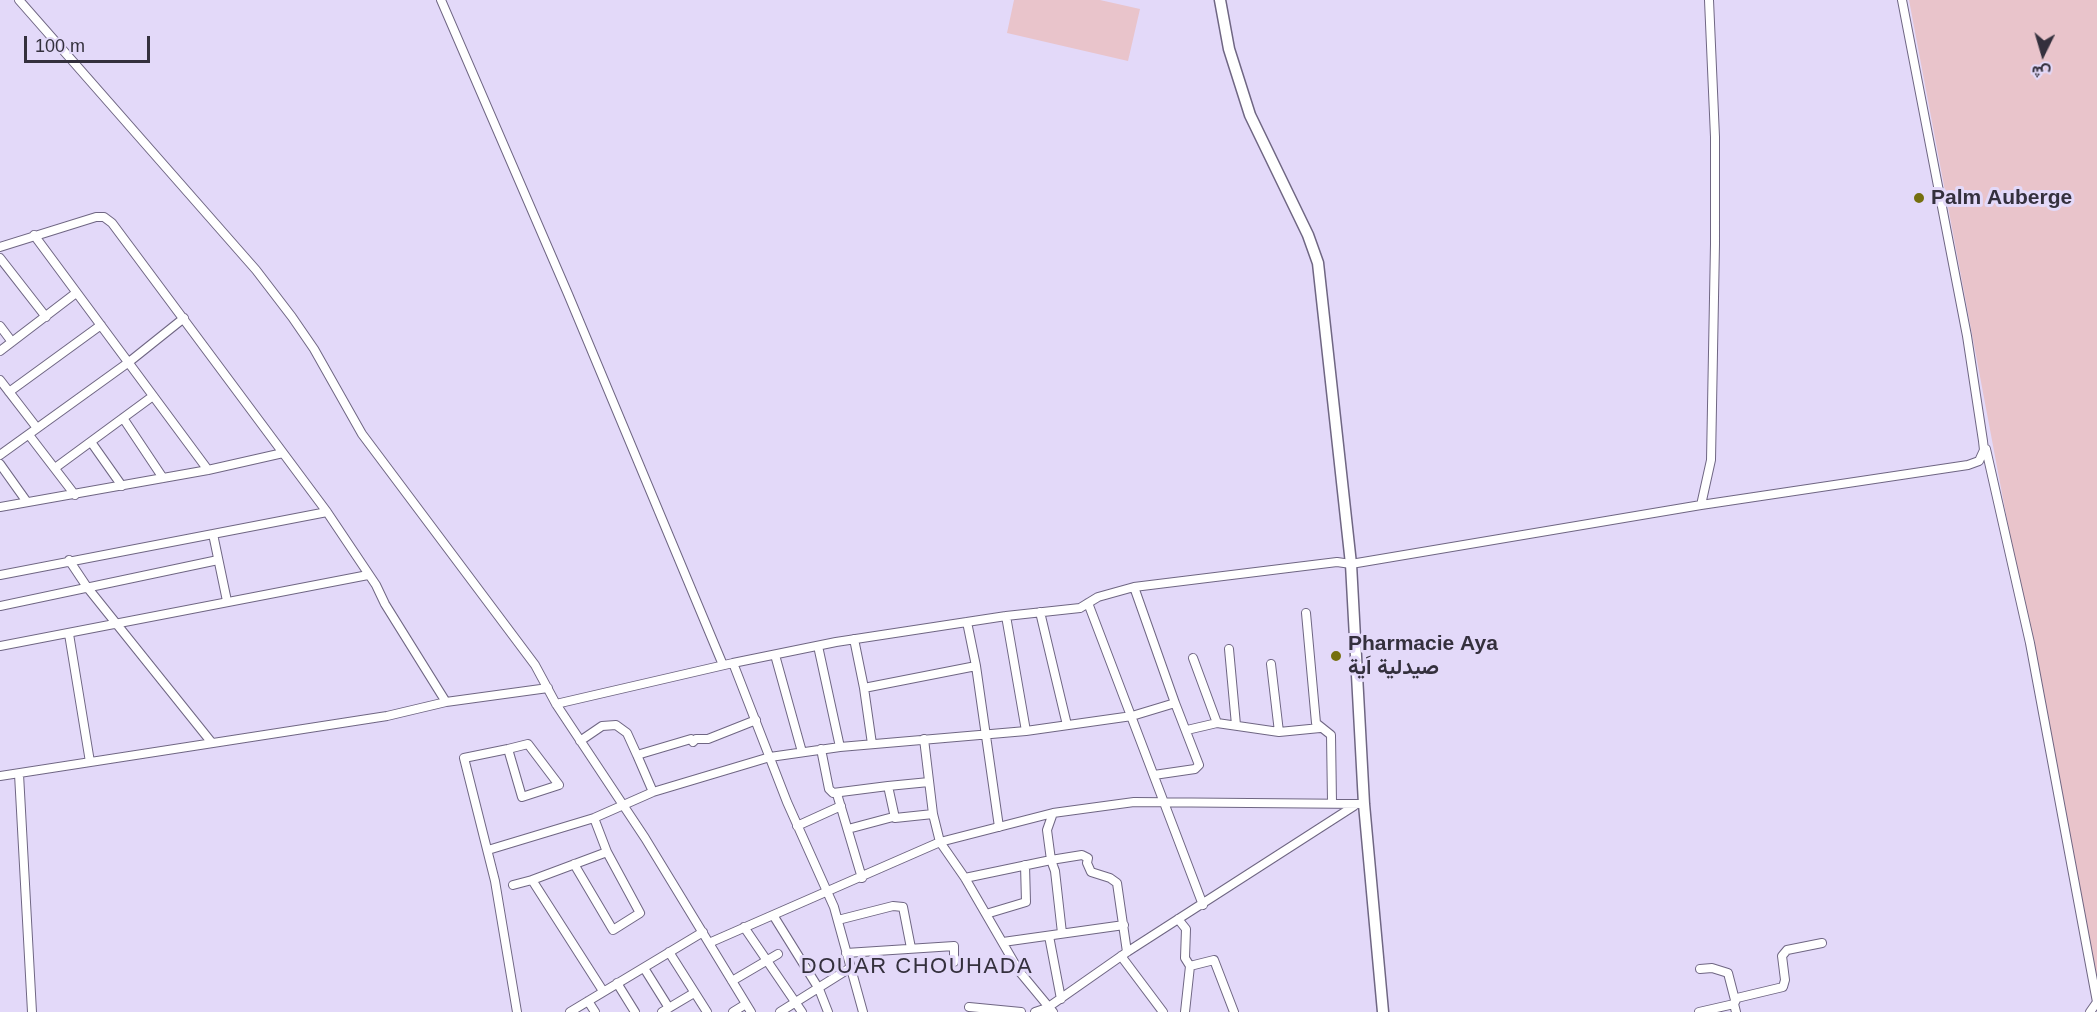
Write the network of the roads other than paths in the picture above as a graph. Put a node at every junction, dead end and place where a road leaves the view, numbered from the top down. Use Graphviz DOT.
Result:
graph roads {
  1 [pos="20,0"];
  2 [pos="441,0"];
  3 [pos="1220,0"];
  4 [pos="1709,0"];
  5 [pos="1902,0"];
  6 [pos="34,235"];
  7 [pos="0,247"];
  8 [pos="0,258"];
  9 [pos="76,293"];
  10 [pos="46,317"];
  11 [pos="184,318"];
  12 [pos="101,325"];
  13 [pos="0,326"];
  14 [pos="12,342"];
  15 [pos="0,351"];
  16 [pos="129,362"];
  17 [pos="0,380"];
  18 [pos="9,392"];
  19 [pos="153,396"];
  20 [pos="123,418"];
  21 [pos="38,428"];
  22 [pos="1982,430"];
  23 [pos="29,435"];
  24 [pos="91,442"];
  25 [pos="283,453"];
  26 [pos="0,456"];
  27 [pos="0,464"];
  28 [pos="56,468"];
  29 [pos="208,470"];
  30 [pos="163,478"];
  31 [pos="122,486"];
  32 [pos="75,495"];
  33 [pos="27,502"];
  34 [pos="1701,505"];
  35 [pos="0,507"];
  36 [pos="327,512"];
  37 [pos="213,534"];
  38 [pos="69,560"];
  39 [pos="218,560"];
  40 [pos="1351,564"];
  41 [pos="0,575"];
  42 [pos="368,575"];
  43 [pos="87,587"];
  44 [pos="1134,587"];
  45 [pos="226,601"];
  46 [pos="1088,603"];
  47 [pos="0,606"];
  48 [pos="1040,612"];
  49 [pos="1306,613"];
  50 [pos="1006,616"];
  51 [pos="967,622"];
  52 [pos="117,624"];
  53 [pos="69,634"];
  54 [pos="854,639"];
  55 [pos="0,646"];
  56 [pos="818,646"];
  57 [pos="1229,649"];
  58 [pos="775,654"];
  59 [pos="1193,658"];
  60 [pos="733,663"];
  61 [pos="1271,664"];
  62 [pos="723,665"];
  63 [pos="976,666"];
  64 [pos="548,688"];
  65 [pos="864,688"];
  66 [pos="446,702"];
  67 [pos="1175,703"];
  68 [pos="556,704"];
  69 [pos="1132,716"];
  70 [pos="756,720"];
  71 [pos="1217,723"];
  72 [pos="1067,724"];
  73 [pos="1236,725"];
  74 [pos="1320,728"];
  75 [pos="1187,730"];
  76 [pos="1026,731"];
  77 [pos="1279,732"];
  78 [pos="986,733"];
  79 [pos="924,739"];
  80 [pos="580,741"];
  81 [pos="212,743"];
  82 [pos="872,744"];
  83 [pos="840,747"];
  84 [pos="508,748"];
  85 [pos="821,749"];
  86 [pos="802,752"];
  87 [pos="637,755"];
  88 [pos="771,757"];
  89 [pos="90,762"];
  90 [pos="19,774"];
  91 [pos="1155,775"];
  92 [pos="0,776"];
  93 [pos="929,782"];
  94 [pos="888,786"];
  95 [pos="653,792"];
  96 [pos="837,794"];
  97 [pos="1165,802"];
  98 [pos="1332,802"];
  99 [pos="622,803"];
  100 [pos="1359,805"];
  101 [pos="841,806"];
  102 [pos="1053,813"];
  103 [pos="933,814"];
  104 [pos="893,817"];
  105 [pos="594,818"];
  106 [pos="797,826"];
  107 [pos="999,827"];
  108 [pos="848,829"];
  109 [pos="940,843"];
  110 [pos="488,850"];
  111 [pos="607,852"];
  112 [pos="1051,860"];
  113 [pos="574,864"];
  114 [pos="1025,865"];
  115 [pos="862,878"];
  116 [pos="965,878"];
  117 [pos="532,880"];
  118 [pos="513,885"];
  119 [pos="825,892"];
  120 [pos="1203,905"];
  121 [pos="986,914"];
  122 [pos="773,915"];
  123 [pos="1178,918"];
  124 [pos="838,920"];
  125 [pos="1124,925"];
  126 [pos="744,927"];
  127 [pos="702,932"];
  128 [pos="1062,933"];
  129 [pos="1049,936"];
  130 [pos="1003,942"];
  131 [pos="709,943"];
  132 [pos="1822,943"];
  133 [pos="911,948"];
  134 [pos="669,952"];
  135 [pos="846,953"];
  136 [pos="778,954"];
  137 [pos="1124,954"];
  138 [pos="767,959"];
  139 [pos="954,962"];
  140 [pos="1190,966"];
  141 [pos="644,968"];
  142 [pos="850,968"];
  143 [pos="1700,969"];
  144 [pos="732,981"];
  145 [pos="617,983"];
  146 [pos="819,989"];
  147 [pos="603,992"];
  148 [pos="694,993"];
  149 [pos="1061,999"];
  150 [pos="588,1001"];
  151 [pos="1735,1005"];
  152 [pos="969,1007"];
  153 [pos="748,1008"];
  154 [pos="797,1009"];
  155 [pos="666,1010"];
  156 [pos="1050,1010"];
  157 [pos="32,1012"];
  158 [pos="518,1012"];
  159 [pos="570,1012"];
  160 [pos="595,1012"];
  161 [pos="635,1012"];
  162 [pos="707,1012"];
  163 [pos="733,1012"];
  164 [pos="780,1012"];
  165 [pos="828,1012"];
  166 [pos="863,1012"];
  167 [pos="1021,1012"];
  168 [pos="1035,1012"];
  169 [pos="1163,1012"];
  170 [pos="1185,1012"];
  171 [pos="1234,1012"];
  172 [pos="1383,1012"];
  173 [pos="1699,1012"];
  174 [pos="2090,1012"];
  1 -- 64 [label="street"];
  2 -- 62 [label="street"];
  3 -- 40 [label="street"];
  4 -- 34 [label="street"];
  5 -- 22 [label="street"];
  6 -- 7 [label="street"];
  6 -- 9 [label="street"];
  6 -- 11 [label="street"];
  8 -- 10 [label="street"];
  9 -- 10 [label="street"];
  9 -- 12 [label="street"];
  10 -- 14 [label="street"];
  11 -- 16 [label="street"];
  11 -- 25 [label="street"];
  12 -- 16 [label="street"];
  12 -- 18 [label="street"];
  13 -- 14 [label="street"];
  14 -- 15 [label="street"];
  16 -- 19 [label="street"];
  16 -- 21 [label="street"];
  17 -- 18 [label="street"];
  18 -- 21 [label="street"];
  19 -- 20 [label="street"];
  19 -- 29 [label="street"];
  20 -- 24 [label="street"];
  20 -- 30 [label="street"];
  21 -- 23 [label="street"];
  22 -- 34 [label="street"];
  22 -- 174 [label="street"];
  23 -- 26 [label="street"];
  23 -- 28 [label="street"];
  24 -- 28 [label="street"];
  24 -- 31 [label="street"];
  25 -- 29 [label="street"];
  25 -- 36 [label="street"];
  27 -- 33 [label="street"];
  28 -- 32 [label="street"];
  29 -- 30 [label="street"];
  30 -- 31 [label="street"];
  31 -- 32 [label="street"];
  32 -- 33 [label="street"];
  33 -- 35 [label="street"];
  34 -- 40 [label="street"];
  36 -- 37 [label="street"];
  36 -- 42 [label="street"];
  37 -- 38 [label="street"];
  37 -- 39 [label="street"];
  38 -- 41 [label="street"];
  38 -- 43 [label="street"];
  39 -- 43 [label="street"];
  39 -- 45 [label="street"];
  40 -- 44 [label="street"];
  40 -- 100 [label="street"];
  42 -- 45 [label="street"];
  42 -- 66 [label="street"];
  43 -- 47 [label="street"];
  43 -- 52 [label="street"];
  44 -- 46 [label="street"];
  44 -- 67 [label="street"];
  45 -- 52 [label="street"];
  46 -- 48 [label="street"];
  46 -- 69 [label="street"];
  48 -- 50 [label="street"];
  48 -- 72 [label="street"];
  49 -- 74 [label="street"];
  50 -- 51 [label="street"];
  50 -- 76 [label="street"];
  51 -- 54 [label="street"];
  51 -- 63 [label="street"];
  52 -- 53 [label="street"];
  52 -- 81 [label="street"];
  53 -- 55 [label="street"];
  53 -- 89 [label="street"];
  54 -- 56 [label="street"];
  54 -- 65 [label="street"];
  56 -- 58 [label="street"];
  56 -- 83 [label="street"];
  57 -- 73 [label="street"];
  58 -- 60 [label="street"];
  58 -- 86 [label="street"];
  59 -- 71 [label="street"];
  60 -- 62 [label="street"];
  60 -- 70 [label="street"];
  61 -- 77 [label="street"];
  62 -- 68 [label="street"];
  63 -- 65 [label="street"];
  63 -- 78 [label="street"];
  64 -- 66 [label="street"];
  64 -- 68 [label="street"];
  65 -- 82 [label="street"];
  66 -- 81 [label="street"];
  67 -- 69 [label="street"];
  67 -- 75 [label="street"];
  68 -- 80 [label="street"];
  69 -- 72 [label="street"];
  69 -- 91 [label="street"];
  70 -- 87 [label="street"];
  70 -- 88 [label="street"];
  71 -- 73 [label="street"];
  71 -- 75 [label="street"];
  72 -- 76 [label="street"];
  73 -- 77 [label="street"];
  74 -- 77 [label="street"];
  74 -- 98 [label="street"];
  75 -- 91 [label="street"];
  76 -- 78 [label="street"];
  78 -- 79 [label="street"];
  78 -- 107 [label="street"];
  79 -- 82 [label="street"];
  79 -- 93 [label="street"];
  80 -- 87 [label="street"];
  80 -- 99 [label="street"];
  81 -- 89 [label="street"];
  82 -- 83 [label="street"];
  83 -- 85 [label="street"];
  84 -- 84 [label="street"];
  84 -- 110 [label="street"];
  85 -- 86 [label="street"];
  85 -- 96 [label="street"];
  86 -- 88 [label="street"];
  87 -- 95 [label="street"];
  88 -- 95 [label="street"];
  88 -- 106 [label="street"];
  89 -- 90 [label="street"];
  90 -- 92 [label="street"];
  90 -- 157 [label="street"];
  91 -- 97 [label="street"];
  93 -- 94 [label="street"];
  93 -- 103 [label="street"];
  94 -- 96 [label="street"];
  94 -- 104 [label="street"];
  95 -- 99 [label="street"];
  96 -- 101 [label="street"];
  97 -- 98 [label="street"];
  97 -- 102 [label="street"];
  97 -- 120 [label="street"];
  98 -- 100 [label="street"];
  99 -- 105 [label="street"];
  99 -- 127 [label="street"];
  100 -- 120 [label="street"];
  100 -- 172 [label="street"];
  101 -- 106 [label="street"];
  101 -- 108 [label="street"];
  102 -- 107 [label="street"];
  102 -- 112 [label="street"];
  103 -- 104 [label="street"];
  103 -- 109 [label="street"];
  104 -- 108 [label="street"];
  105 -- 110 [label="street"];
  105 -- 111 [label="street"];
  106 -- 119 [label="street"];
  107 -- 109 [label="street"];
  108 -- 115 [label="street"];
  109 -- 115 [label="street"];
  109 -- 116 [label="street"];
  110 -- 158 [label="street"];
  111 -- 113 [label="street"];
  111 -- 113 [label="street"];
  112 -- 114 [label="street"];
  112 -- 125 [label="street"];
  112 -- 128 [label="street"];
  113 -- 117 [label="street"];
  114 -- 116 [label="street"];
  114 -- 121 [label="street"];
  115 -- 119 [label="street"];
  116 -- 121 [label="street"];
  117 -- 118 [label="street"];
  117 -- 147 [label="street"];
  119 -- 122 [label="street"];
  119 -- 124 [label="street"];
  120 -- 123 [label="street"];
  121 -- 130 [label="street"];
  122 -- 126 [label="street"];
  122 -- 146 [label="street"];
  123 -- 137 [label="street"];
  123 -- 140 [label="street"];
  124 -- 133 [label="street"];
  124 -- 135 [label="street"];
  125 -- 128 [label="street"];
  125 -- 137 [label="street"];
  126 -- 131 [label="street"];
  126 -- 138 [label="street"];
  127 -- 131 [label="street"];
  127 -- 134 [label="street"];
  128 -- 129 [label="street"];
  129 -- 130 [label="street"];
  129 -- 149 [label="street"];
  130 -- 156 [label="street"];
  131 -- 144 [label="street"];
  132 -- 151 [label="street"];
  133 -- 135 [label="street"];
  133 -- 139 [label="street"];
  134 -- 141 [label="street"];
  134 -- 148 [label="street"];
  135 -- 142 [label="street"];
  136 -- 138 [label="street"];
  137 -- 149 [label="street"];
  137 -- 169 [label="street"];
  138 -- 144 [label="street"];
  138 -- 154 [label="street"];
  140 -- 170 [label="street"];
  140 -- 171 [label="street"];
  141 -- 145 [label="street"];
  141 -- 155 [label="street"];
  142 -- 146 [label="street"];
  142 -- 166 [label="street"];
  143 -- 151 [label="street"];
  144 -- 153 [label="street"];
  145 -- 147 [label="street"];
  145 -- 161 [label="street"];
  146 -- 154 [label="street"];
  146 -- 165 [label="street"];
  147 -- 150 [label="street"];
  148 -- 155 [label="street"];
  148 -- 162 [label="street"];
  149 -- 156 [label="street"];
  150 -- 159 [label="street"];
  150 -- 160 [label="street"];
  151 -- 173 [label="street"];
  152 -- 167 [label="street"];
  153 -- 163 [label="street"];
  154 -- 164 [label="street"];
  156 -- 168 [label="street"];
}
